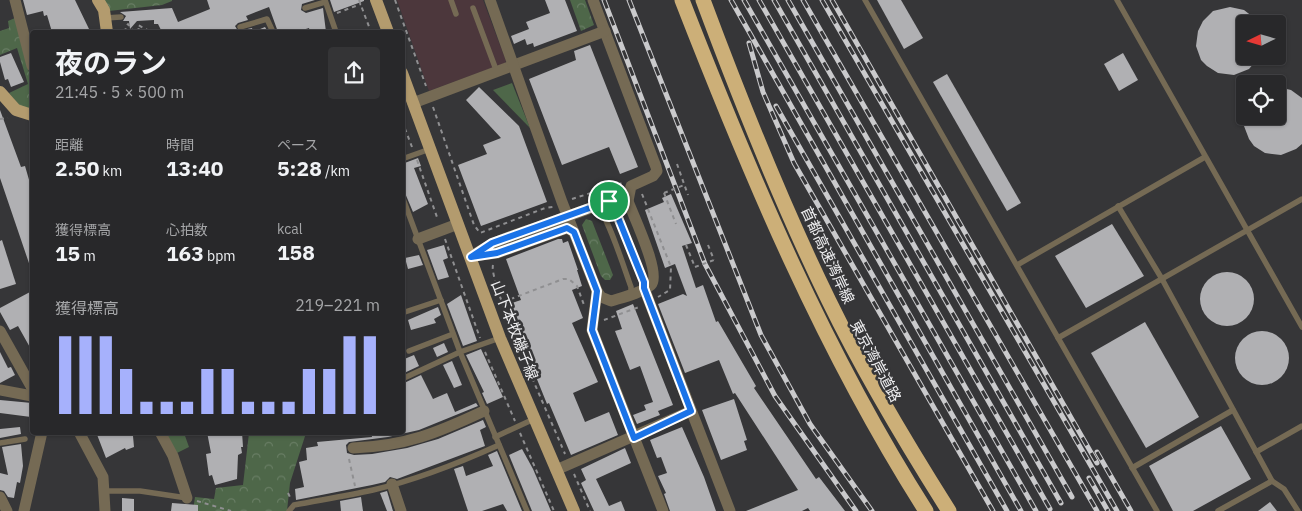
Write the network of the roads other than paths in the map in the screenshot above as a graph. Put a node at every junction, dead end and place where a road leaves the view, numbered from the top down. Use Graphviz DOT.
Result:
graph roads {
  1 [pos="15,0"];
  2 [pos="98,0"];
  3 [pos="376,0"];
  4 [pos="451,0"];
  5 [pos="490,0"];
  6 [pos="593,0"];
  7 [pos="684,0"];
  8 [pos="699,0"];
  9 [pos="703,0"];
  10 [pos="866,0"];
  11 [pos="1117,0"];
  12 [pos="325,1"];
  13 [pos="305,8"];
  14 [pos="473,8"];
  15 [pos="456,14"];
  16 [pos="121,17"];
  17 [pos="105,18"];
  18 [pos="240,26"];
  19 [pos="107,30"];
  20 [pos="272,30"];
  21 [pos="335,30"];
  22 [pos="387,30"];
  23 [pos="605,32"];
  24 [pos="30,58"];
  25 [pos="514,64"];
  26 [pos="495,67"];
  27 [pos="405,81"];
  28 [pos="0,92"];
  29 [pos="413,102"];
  30 [pos="30,114"];
  31 [pos="430,149"];
  32 [pos="1205,156"];
  33 [pos="405,158"];
  34 [pos="1302,199"];
  35 [pos="609,201"];
  36 [pos="628,201"];
  37 [pos="405,204"];
  38 [pos="597,206"];
  39 [pos="1118,206"];
  40 [pos="569,216"];
  41 [pos="458,224"];
  42 [pos="1247,230"];
  43 [pos="574,232"];
  44 [pos="418,239"];
  45 [pos="471,257"];
  46 [pos="1017,265"];
  47 [pos="1162,279"];
  48 [pos="644,288"];
  49 [pos="597,291"];
  50 [pos="631,294"];
  51 [pos="441,300"];
  52 [pos="405,312"];
  53 [pos="1302,327"];
  54 [pos="0,331"];
  55 [pos="453,334"];
  56 [pos="500,338"];
  57 [pos="1058,338"];
  58 [pos="409,351"];
  59 [pos="460,352"];
  60 [pos="405,378"];
  61 [pos="30,384"];
  62 [pos="0,390"];
  63 [pos="30,396"];
  64 [pos="1233,410"];
  65 [pos="484,411"];
  66 [pos="691,411"];
  67 [pos="534,419"];
  68 [pos="1302,426"];
  69 [pos="40,435"];
  70 [pos="81,435"];
  71 [pos="162,435"];
  72 [pos="495,436"];
  73 [pos="25,438"];
  74 [pos="634,438"];
  75 [pos="0,443"];
  76 [pos="499,445"];
  77 [pos="353,448"];
  78 [pos="1256,452"];
  79 [pos="1132,468"];
  80 [pos="556,470"];
  81 [pos="1272,481"];
  82 [pos="392,484"];
  83 [pos="105,491"];
  84 [pos="0,497"];
  85 [pos="187,498"];
  86 [pos="7,511"];
  87 [pos="24,511"];
  88 [pos="105,511"];
  89 [pos="289,511"];
  90 [pos="401,511"];
  91 [pos="527,511"];
  92 [pos="574,511"];
  93 [pos="663,511"];
  94 [pos="730,511"];
  95 [pos="927,511"];
  96 [pos="944,511"];
  97 [pos="949,511"];
  98 [pos="1157,511"];
  99 [pos="1218,511"];
  100 [pos="1298,511"];
  1 -- 24 [label="street"];
  2 -- 17 [label="main road"];
  3 -- 22 [label="main road"];
  4 -- 15 [label="lane"];
  5 -- 25 [label="street"];
  6 -- 23 [label="street"];
  7 -- 95 [label="highway"];
  8 -- 96 [label="highway, 東京湾岸道路"];
  9 -- 97 [label="highway, 首都高速湾岸線"];
  10 -- 46 [label="lane"];
  11 -- 32 [label="lane"];
  12 -- 13 [label="lane"];
  12 -- 21 [label="lane"];
  14 -- 26 [label="lane"];
  16 -- 17 [label="lane"];
  17 -- 19 [label="main road"];
  18 -- 20 [label="lane"];
  23 -- 25 [label="street"];
  23 -- 36 [label="street"];
  25 -- 29 [label="street"];
  25 -- 40 [label="street"];
  27 -- 29 [label="main road, 山下本牧磯子線"];
  28 -- 30 [label="main road"];
  29 -- 31 [label="main road, 山下本牧磯子線"];
  31 -- 33 [label="lane"];
  31 -- 41 [label="main road, 山下本牧磯子線"];
  32 -- 39 [label="lane"];
  32 -- 42 [label="lane"];
  34 -- 42 [label="lane"];
  35 -- 36 [label="street"];
  35 -- 38 [label="street"];
  35 -- 48 [label="lane"];
  36 -- 48 [label="street"];
  37 -- 44 [label="lane"];
  38 -- 40 [label="street"];
  38 -- 50 [label="lane"];
  39 -- 46 [label="lane"];
  39 -- 47 [label="lane"];
  40 -- 43 [label="street"];
  40 -- 45 [label="street"];
  41 -- 44 [label="street"];
  41 -- 45 [label="main road, 山下本牧磯子線"];
  42 -- 47 [label="lane"];
  42 -- 53 [label="lane"];
  43 -- 45 [label="street"];
  43 -- 49 [label="street"];
  44 -- 51 [label="lane"];
  45 -- 56 [label="main road, 山下本牧磯子線"];
  46 -- 57 [label="lane"];
  47 -- 57 [label="lane"];
  47 -- 64 [label="lane"];
  48 -- 50 [label="street"];
  48 -- 66 [label="street"];
  49 -- 50 [label="street"];
  49 -- 74 [label="street"];
  51 -- 52 [label="lane"];
  51 -- 55 [label="lane"];
  54 -- 61 [label="street"];
  55 -- 58 [label="lane"];
  55 -- 59 [label="lane"];
  56 -- 59 [label="lane"];
  56 -- 67 [label="main road, 山下本牧磯子線"];
  57 -- 79 [label="lane"];
  59 -- 60 [label="lane"];
  59 -- 65 [label="lane"];
  62 -- 63 [label="street"];
  64 -- 78 [label="lane"];
  64 -- 79 [label="lane"];
  65 -- 72 [label="lane"];
  65 -- 77 [label="street"];
  66 -- 74 [label="street"];
  66 -- 94 [label="street"];
  67 -- 72 [label="lane"];
  67 -- 80 [label="main road, 山下本牧磯子線"];
  68 -- 78 [label="lane"];
  69 -- 87 [label="street"];
  70 -- 83 [label="street"];
  71 -- 85 [label="street"];
  72 -- 76 [label="lane"];
  73 -- 75 [label="lane"];
  74 -- 80 [label="street"];
  74 -- 93 [label="street"];
  76 -- 82 [label="lane"];
  76 -- 91 [label="lane"];
  78 -- 81 [label="lane"];
  79 -- 98 [label="lane"];
  80 -- 92 [label="main road, 山下本牧磯子線"];
  81 -- 99 [label="lane"];
  81 -- 100 [label="lane"];
  82 -- 89 [label="lane"];
  82 -- 90 [label="street"];
  83 -- 85 [label="lane"];
  83 -- 88 [label="street"];
  84 -- 86 [label="street"];
}
